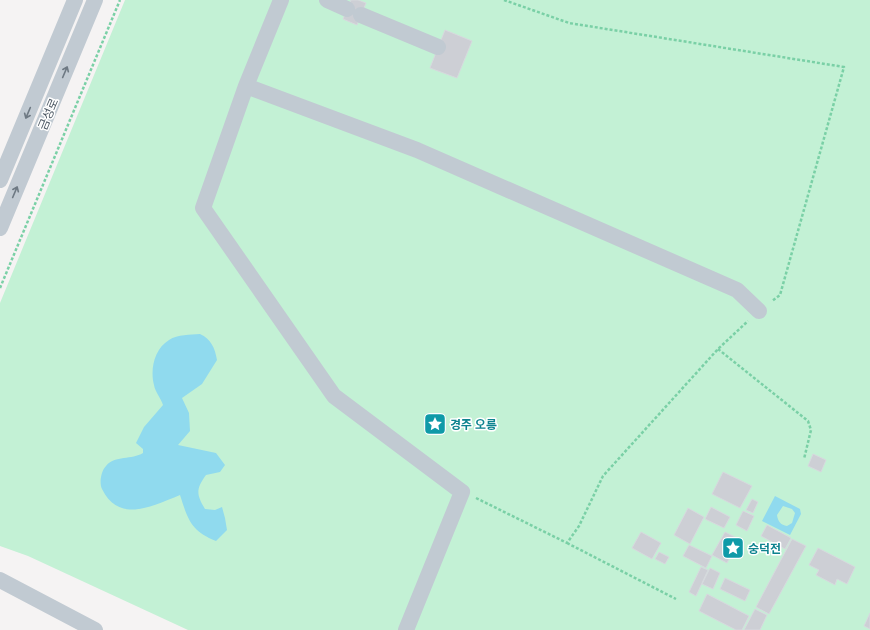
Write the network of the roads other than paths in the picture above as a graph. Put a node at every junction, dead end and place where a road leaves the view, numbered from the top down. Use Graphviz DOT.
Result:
graph roads {
  1 [pos="75,0"];
  2 [pos="95,0"];
  3 [pos="281,0"];
  4 [pos="327,0"];
  5 [pos="438,47"];
  6 [pos="246,86"];
  7 [pos="0,180"];
  8 [pos="0,228"];
  9 [pos="759,311"];
  10 [pos="0,580"];
  11 [pos="95,630"];
  12 [pos="406,630"];
  1 -- 7 [label="street, 금성로, one-way"];
  8 -- 2 [label="street, 금성로, one-way"];
  3 -- 6 [label="street"];
  4 -- 5 [label="street"];
  6 -- 9 [label="street"];
  6 -- 12 [label="street"];
  10 -- 11 [label="street"];
}
